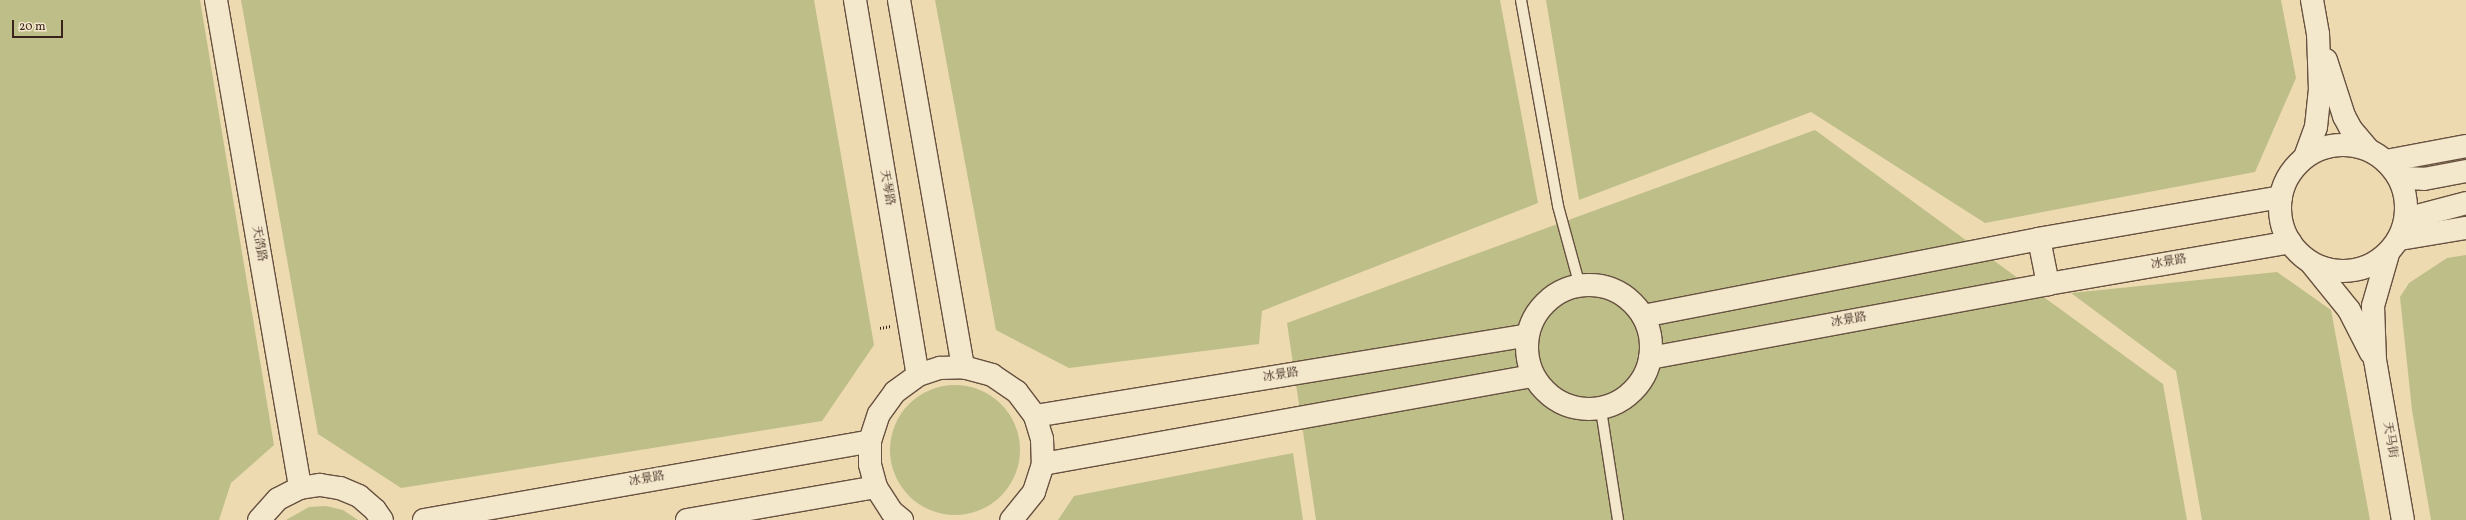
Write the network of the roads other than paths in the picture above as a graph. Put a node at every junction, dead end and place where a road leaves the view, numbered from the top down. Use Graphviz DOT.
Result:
graph roads {
  1 [pos="216,0"];
  2 [pos="855,0"];
  3 [pos="899,0"];
  4 [pos="1521,0"];
  5 [pos="2312,0"];
  6 [pos="2318,34"];
  7 [pos="2466,146"];
  8 [pos="2368,149"];
  9 [pos="2305,157"];
  10 [pos="2386,161"];
  11 [pos="2466,171"];
  12 [pos="2400,178"];
  13 [pos="2281,197"];
  14 [pos="2466,203"];
  15 [pos="2466,228"];
  16 [pos="2398,237"];
  17 [pos="2040,239"];
  18 [pos="2290,242"];
  19 [pos="2312,264"];
  20 [pos="1579,283"];
  21 [pos="2048,284"];
  22 [pos="1643,316"];
  23 [pos="1527,335"];
  24 [pos="1650,358"];
  25 [pos="2375,360"];
  26 [pos="964,367"];
  27 [pos="918,375"];
  28 [pos="1533,376"];
  29 [pos="1601,410"];
  30 [pos="1035,416"];
  31 [pos="870,440"];
  32 [pos="1043,464"];
  33 [pos="876,487"];
  34 [pos="300,488"];
  35 [pos="259,520"];
  36 [pos="382,520"];
  37 [pos="424,520"];
  38 [pos="687,520"];
  39 [pos="902,520"];
  40 [pos="1011,520"];
  41 [pos="1618,520"];
  42 [pos="2403,520"];
  1 -- 34 [label="main road, 天鸽路"];
  2 -- 27 [label="main road, 天琴路"];
  3 -- 26 [label="main road"];
  4 -- 20 [label="lane"];
  5 -- 6 [label="main road"];
  6 -- 8 [label="main road"];
  6 -- 9 [label="main road"];
  7 -- 10 [label="main road"];
  8 -- 9 [label="main road"];
  8 -- 10 [label="main road"];
  9 -- 13 [label="main road"];
  10 -- 12 [label="main road"];
  11 -- 12 [label="main road"];
  12 -- 16 [label="main road"];
  13 -- 17 [label="main road"];
  13 -- 18 [label="main road"];
  14 -- 16 [label="main road"];
  15 -- 16 [label="main road"];
  16 -- 19 [label="main road"];
  16 -- 25 [label="main road"];
  17 -- 21 [label="main road"];
  17 -- 22 [label="main road"];
  18 -- 19 [label="main road"];
  18 -- 21 [label="main road, 冰景路"];
  19 -- 25 [label="main road"];
  20 -- 22 [label="main road"];
  20 -- 23 [label="main road"];
  21 -- 24 [label="main road, 冰景路"];
  22 -- 24 [label="main road"];
  23 -- 28 [label="main road"];
  23 -- 30 [label="main road, 冰景路"];
  24 -- 29 [label="main road"];
  25 -- 42 [label="main road, 天马街"];
  26 -- 27 [label="main road"];
  26 -- 30 [label="main road"];
  27 -- 31 [label="main road"];
  28 -- 29 [label="main road"];
  28 -- 32 [label="main road"];
  29 -- 41 [label="lane"];
  30 -- 32 [label="main road"];
  31 -- 33 [label="main road"];
  31 -- 37 [label="main road, 冰景路"];
  32 -- 40 [label="main road"];
  33 -- 38 [label="main road"];
  33 -- 39 [label="main road"];
  34 -- 35 [label="main road"];
  34 -- 36 [label="main road"];
}
